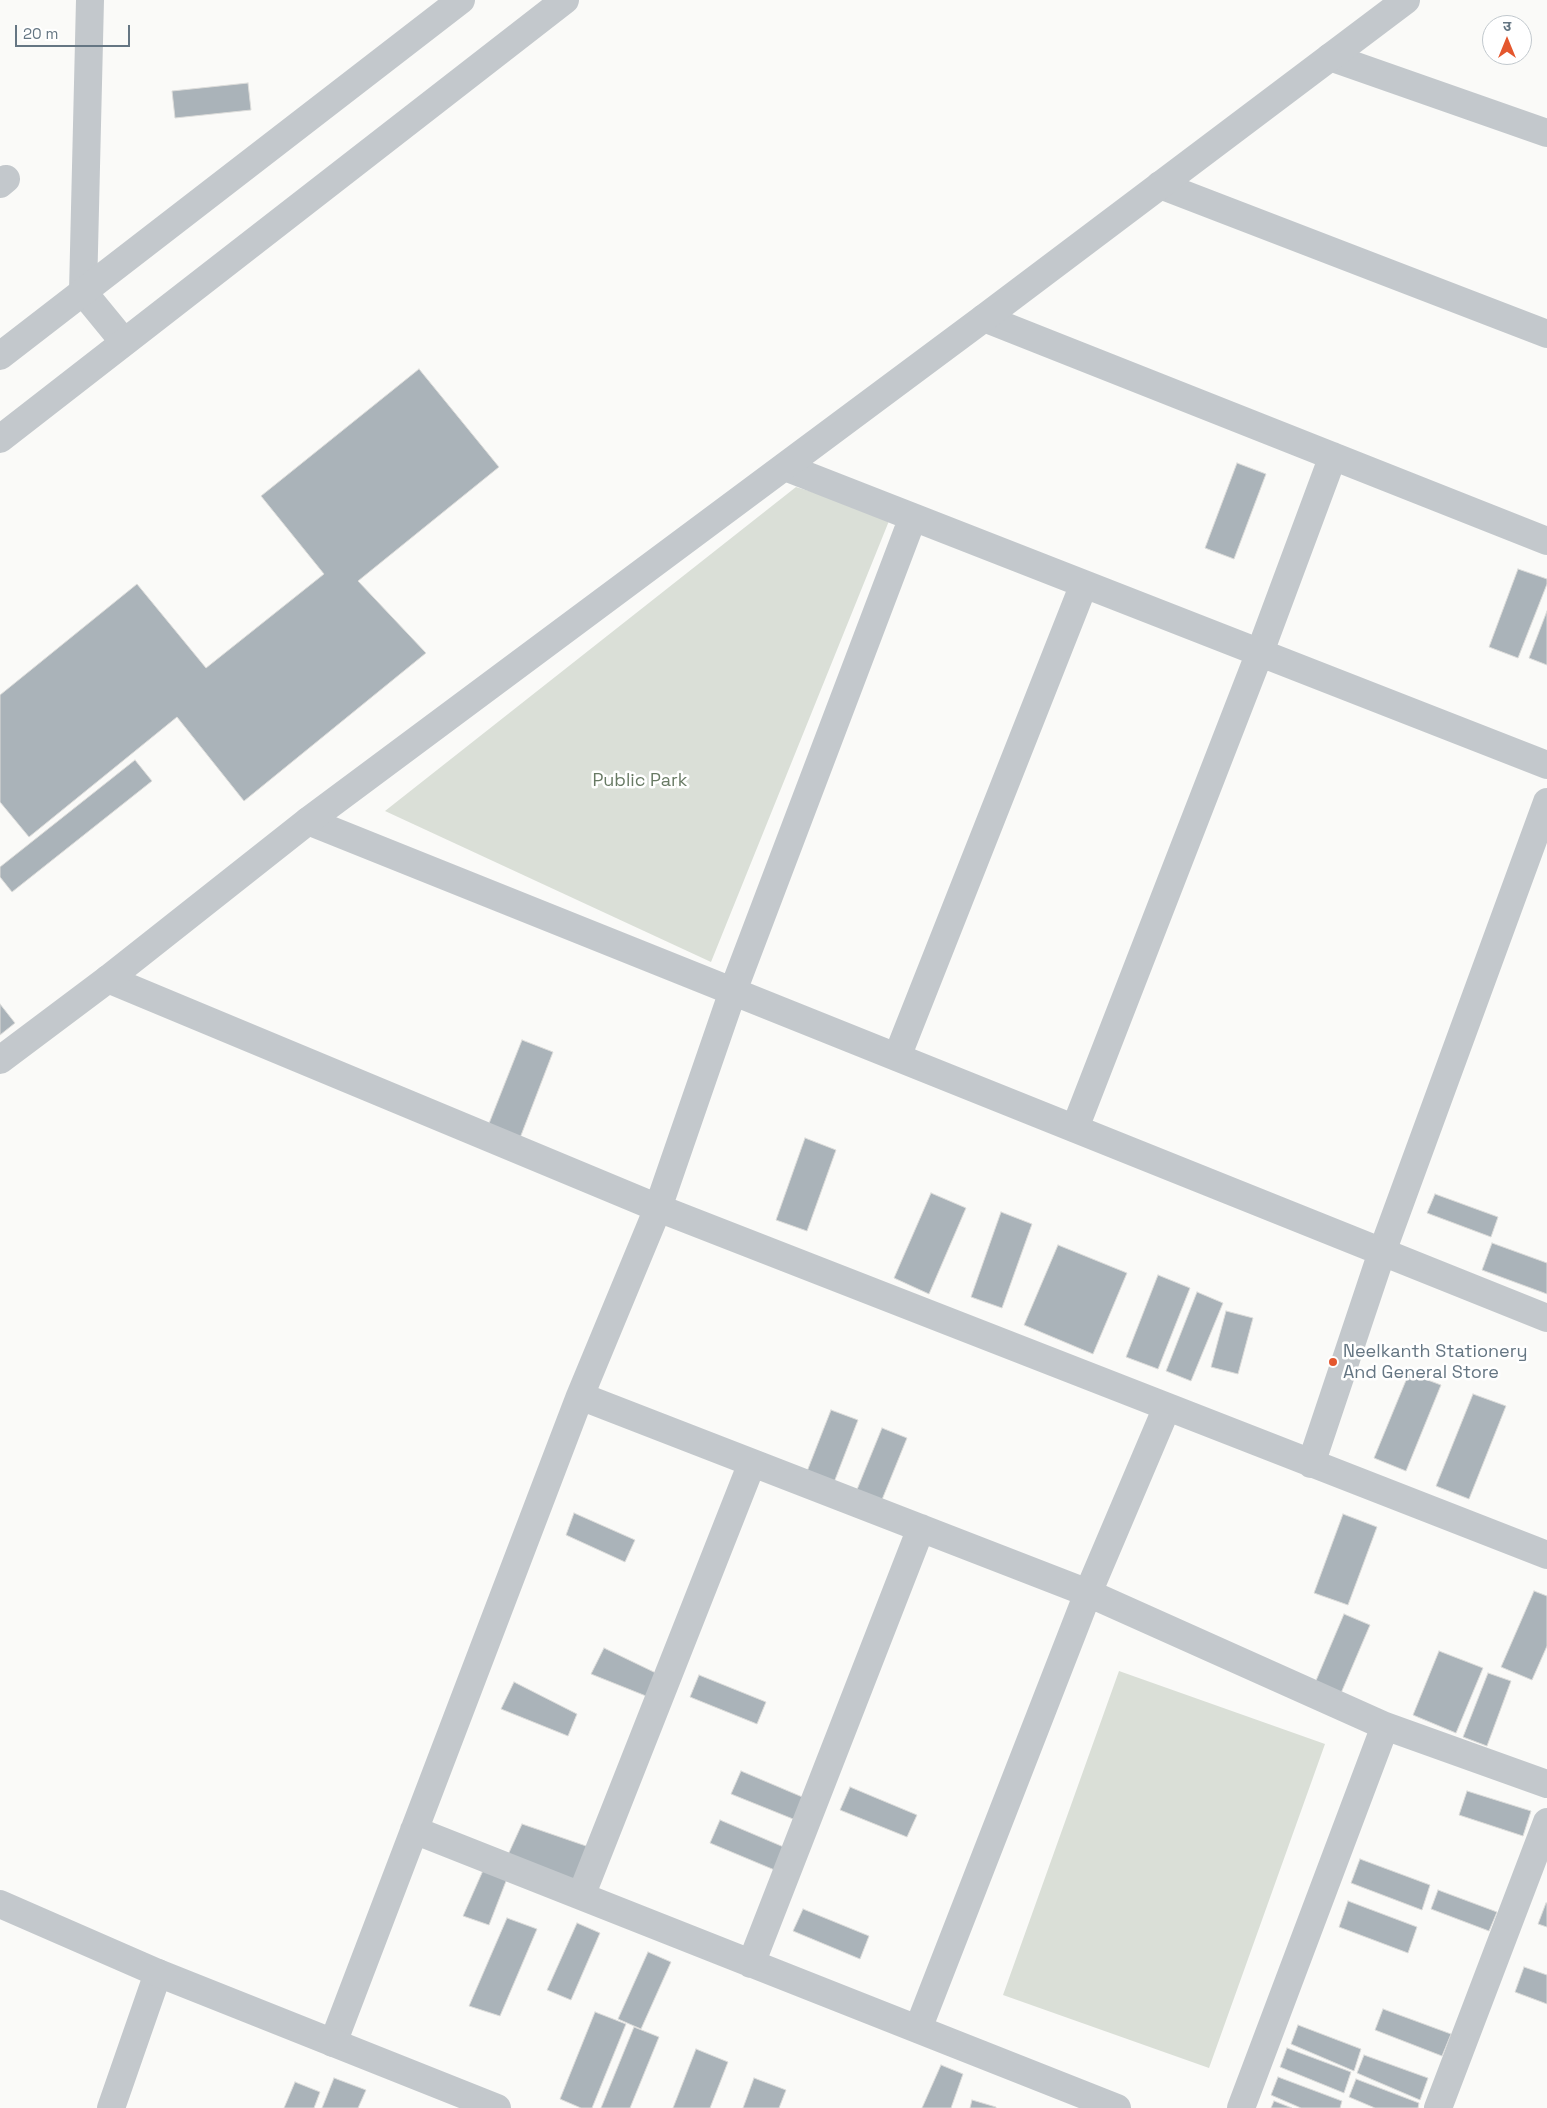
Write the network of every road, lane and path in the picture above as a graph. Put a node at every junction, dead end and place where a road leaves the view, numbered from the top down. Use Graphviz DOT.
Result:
graph roads {
  1 [pos="90,0"];
  2 [pos="461,0"];
  3 [pos="565,0"];
  4 [pos="1406,0"];
  5 [pos="1330,58"];
  6 [pos="1547,133"];
  7 [pos="1160,185"];
  8 [pos="83,292"];
  9 [pos="984,318"];
  10 [pos="1547,334"];
  11 [pos="124,342"];
  12 [pos="0,356"];
  13 [pos="0,439"];
  14 [pos="1333,456"];
  15 [pos="785,467"];
  16 [pos="913,518"];
  17 [pos="1547,541"];
  18 [pos="1084,584"];
  19 [pos="1260,652"];
  20 [pos="1547,765"];
  21 [pos="1547,802"];
  22 [pos="308,821"];
  23 [pos="108,979"];
  24 [pos="733,991"];
  25 [pos="897,1057"];
  26 [pos="0,1060"];
  27 [pos="1075,1128"];
  28 [pos="658,1208"];
  29 [pos="1382,1252"];
  30 [pos="1547,1318"];
  31 [pos="580,1396"];
  32 [pos="1167,1407"];
  33 [pos="752,1463"];
  34 [pos="1311,1464"];
  35 [pos="921,1528"];
  36 [pos="1547,1556"];
  37 [pos="1088,1593"];
  38 [pos="1385,1726"];
  39 [pos="1547,1784"];
  40 [pos="1547,1822"];
  41 [pos="414,1830"];
  42 [pos="582,1896"];
  43 [pos="0,1904"];
  44 [pos="751,1964"];
  45 [pos="158,1973"];
  46 [pos="918,2029"];
  47 [pos="332,2043"];
  48 [pos="111,2108"];
  49 [pos="497,2108"];
  50 [pos="1117,2108"];
  51 [pos="1241,2108"];
  52 [pos="1438,2108"];
  1 -- 8 [label="street"];
  2 -- 8 [label="street"];
  3 -- 11 [label="street"];
  4 -- 5 [label="street"];
  5 -- 6 [label="street"];
  5 -- 7 [label="street"];
  7 -- 9 [label="street"];
  7 -- 10 [label="street"];
  8 -- 11 [label="street"];
  8 -- 12 [label="street"];
  9 -- 14 [label="street"];
  9 -- 15 [label="street"];
  11 -- 13 [label="street"];
  14 -- 17 [label="street"];
  14 -- 19 [label="street"];
  15 -- 16 [label="street"];
  15 -- 22 [label="street"];
  16 -- 18 [label="street"];
  16 -- 24 [label="street"];
  18 -- 19 [label="street"];
  18 -- 25 [label="street"];
  19 -- 20 [label="street"];
  19 -- 27 [label="street"];
  21 -- 29 [label="street"];
  22 -- 23 [label="street"];
  22 -- 24 [label="street"];
  23 -- 26 [label="street"];
  23 -- 28 [label="street"];
  24 -- 25 [label="street"];
  24 -- 28 [label="street"];
  25 -- 27 [label="street"];
  27 -- 29 [label="street"];
  28 -- 31 [label="street"];
  28 -- 32 [label="street"];
  29 -- 30 [label="street"];
  29 -- 34 [label="street"];
  31 -- 33 [label="street"];
  31 -- 41 [label="street"];
  32 -- 34 [label="street"];
  32 -- 37 [label="street"];
  33 -- 35 [label="street"];
  33 -- 42 [label="street"];
  34 -- 36 [label="street"];
  35 -- 37 [label="street"];
  35 -- 44 [label="street"];
  37 -- 38 [label="street"];
  37 -- 46 [label="street"];
  38 -- 39 [label="street"];
  38 -- 51 [label="street"];
  40 -- 52 [label="street"];
  41 -- 42 [label="street"];
  41 -- 47 [label="street"];
  42 -- 44 [label="street"];
  43 -- 45 [label="street"];
  44 -- 46 [label="street"];
  45 -- 47 [label="street"];
  45 -- 48 [label="street"];
  46 -- 50 [label="street"];
  47 -- 49 [label="street"];
}
